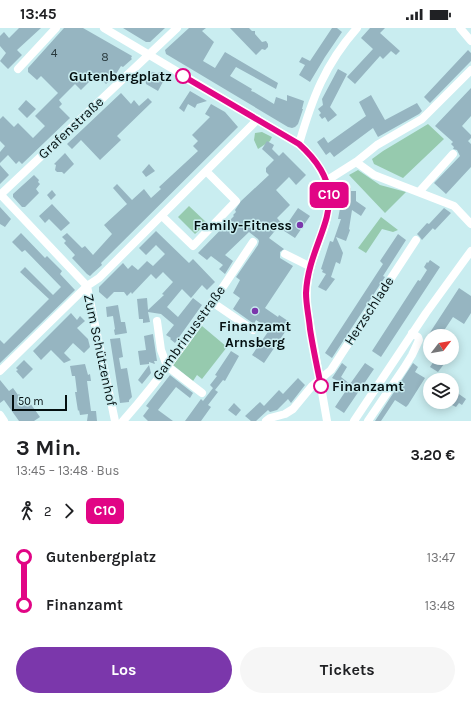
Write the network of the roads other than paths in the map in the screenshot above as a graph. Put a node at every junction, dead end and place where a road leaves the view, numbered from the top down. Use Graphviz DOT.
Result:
graph roads {
  1 [pos="56,28"];
  2 [pos="104,28"];
  3 [pos="177,28"];
  4 [pos="357,28"];
  5 [pos="460,28"];
  6 [pos="471,41"];
  7 [pos="149,55"];
  8 [pos="18,69"];
  9 [pos="471,70"];
  10 [pos="258,119"];
  11 [pos="299,144"];
  12 [pos="453,154"];
  13 [pos="356,162"];
  14 [pos="207,172"];
  15 [pos="326,181"];
  16 [pos="420,192"];
  17 [pos="0,195"];
  18 [pos="162,216"];
  19 [pos="471,224"];
  20 [pos="416,240"];
  21 [pos="253,242"];
  22 [pos="471,251"];
  23 [pos="285,254"];
  24 [pos="311,267"];
  25 [pos="87,286"];
  26 [pos="212,302"];
  27 [pos="157,321"];
  28 [pos="254,330"];
  29 [pos="412,333"];
  30 [pos="167,366"];
  31 [pos="0,372"];
  32 [pos="319,378"];
  33 [pos="202,393"];
  34 [pos="0,415"];
  35 [pos="4,421"];
  36 [pos="115,421"];
  37 [pos="123,421"];
  38 [pos="266,421"];
  39 [pos="327,421"];
  40 [pos="354,421"];
  41 [pos="368,421"];
  1 -- 8 [label="street"];
  2 -- 7 [label="street"];
  3 -- 7 [label="street, Grafenstraße"];
  4 -- 11 [label="street"];
  5 -- 6 [label="street"];
  7 -- 10 [label="street"];
  7 -- 17 [label="street, Grafenstraße"];
  9 -- 13 [label="street"];
  10 -- 11 [label="street"];
  10 -- 14 [label="street"];
  11 -- 15 [label="street"];
  12 -- 16 [label="street"];
  13 -- 15 [label="street"];
  13 -- 16 [label="street"];
  14 -- 18 [label="street"];
  14 -- 18 [label="street"];
  15 -- 24 [label="street"];
  16 -- 19 [label="street"];
  17 -- 25 [label="street, Zum Schützenhof"];
  18 -- 25 [label="street"];
  20 -- 32 [label="street, Herzschlade"];
  21 -- 26 [label="street, Gambrinusstraße"];
  22 -- 29 [label="street"];
  23 -- 24 [label="street"];
  24 -- 32 [label="street"];
  25 -- 31 [label="street"];
  25 -- 36 [label="street, Zum Schützenhof"];
  26 -- 28 [label="street"];
  26 -- 30 [label="street, Gambrinusstraße"];
  27 -- 30 [label="street"];
  29 -- 40 [label="street"];
  29 -- 41 [label="street"];
  30 -- 33 [label="street"];
  30 -- 37 [label="street, Gambrinusstraße"];
  32 -- 38 [label="street, Herzschlade"];
  32 -- 39 [label="street"];
  34 -- 35 [label="street"];
}
